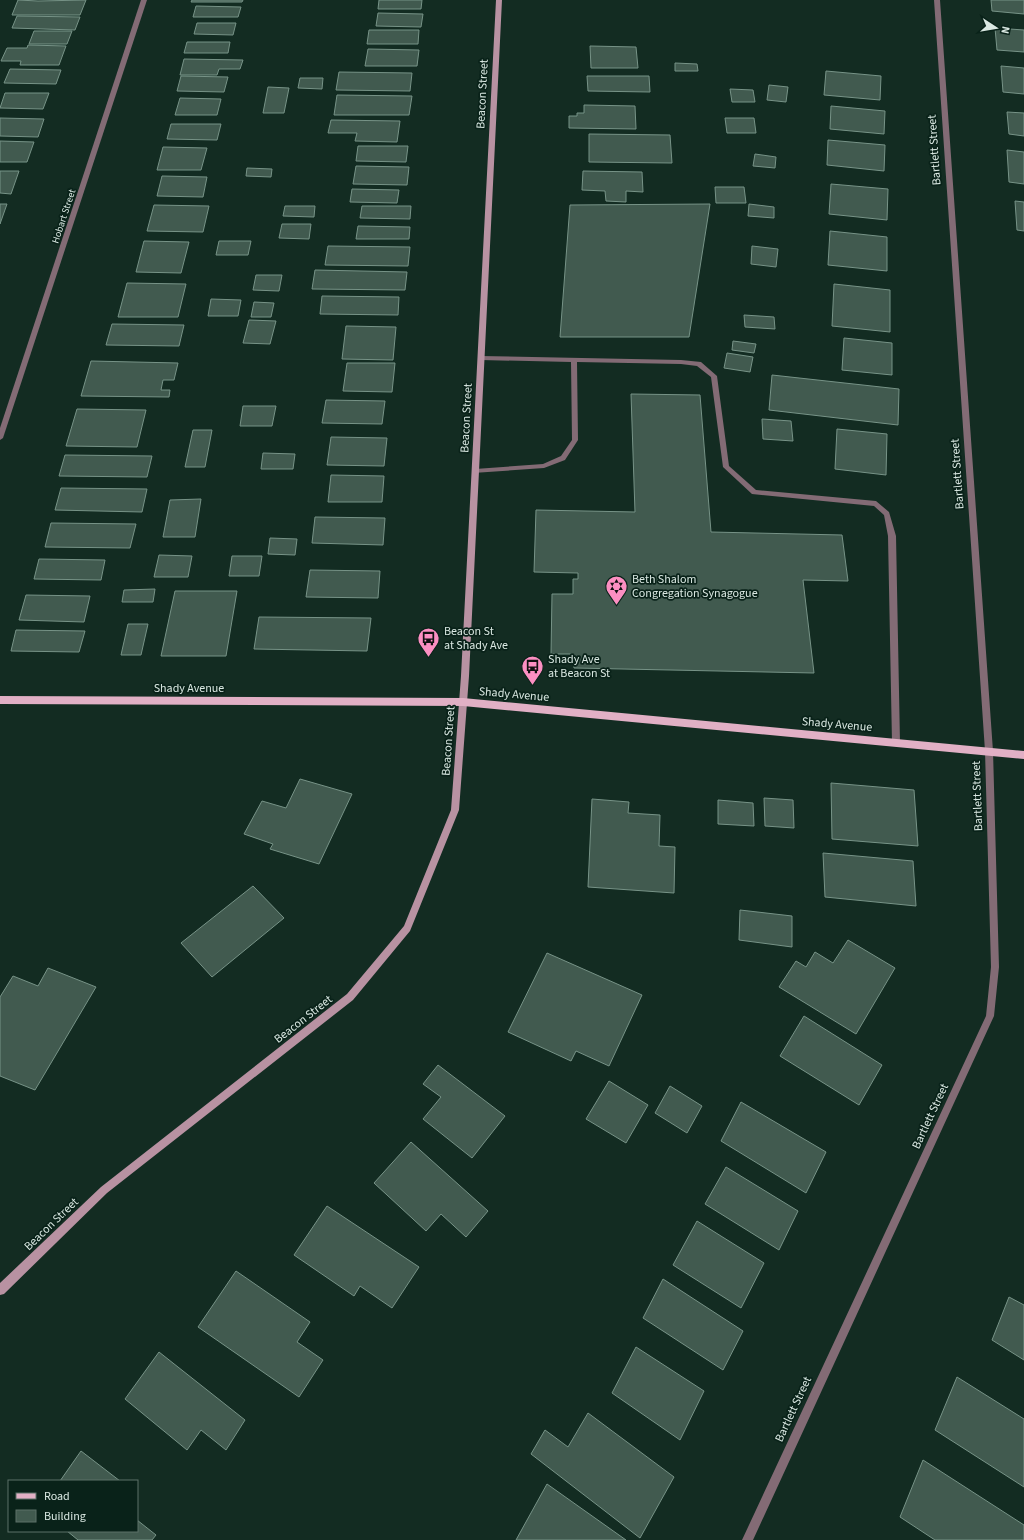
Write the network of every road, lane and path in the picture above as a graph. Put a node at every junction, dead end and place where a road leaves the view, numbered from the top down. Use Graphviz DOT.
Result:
graph roads {
  1 [pos="144,0"];
  2 [pos="499,0"];
  3 [pos="937,0"];
  4 [pos="481,358"];
  5 [pos="574,360"];
  6 [pos="0,438"];
  7 [pos="475,471"];
  8 [pos="0,700"];
  9 [pos="463,702"];
  10 [pos="896,743"];
  11 [pos="989,752"];
  12 [pos="1024,754"];
  13 [pos="0,1290"];
  14 [pos="747,1540"];
  1 -- 6 [label="street, Hobart Street"];
  2 -- 4 [label="main road, Beacon Street"];
  3 -- 11 [label="street, Bartlett Street"];
  4 -- 5 [label="street"];
  4 -- 7 [label="main road, Beacon Street"];
  5 -- 7 [label="street"];
  5 -- 10 [label="street"];
  7 -- 9 [label="main road, Beacon Street"];
  8 -- 9 [label="main road, Shady Avenue"];
  9 -- 10 [label="main road, Shady Avenue"];
  9 -- 13 [label="main road, Beacon Street"];
  10 -- 11 [label="main road, Shady Avenue"];
  11 -- 12 [label="main road, Shady Avenue"];
  11 -- 14 [label="street, Bartlett Street"];
}
